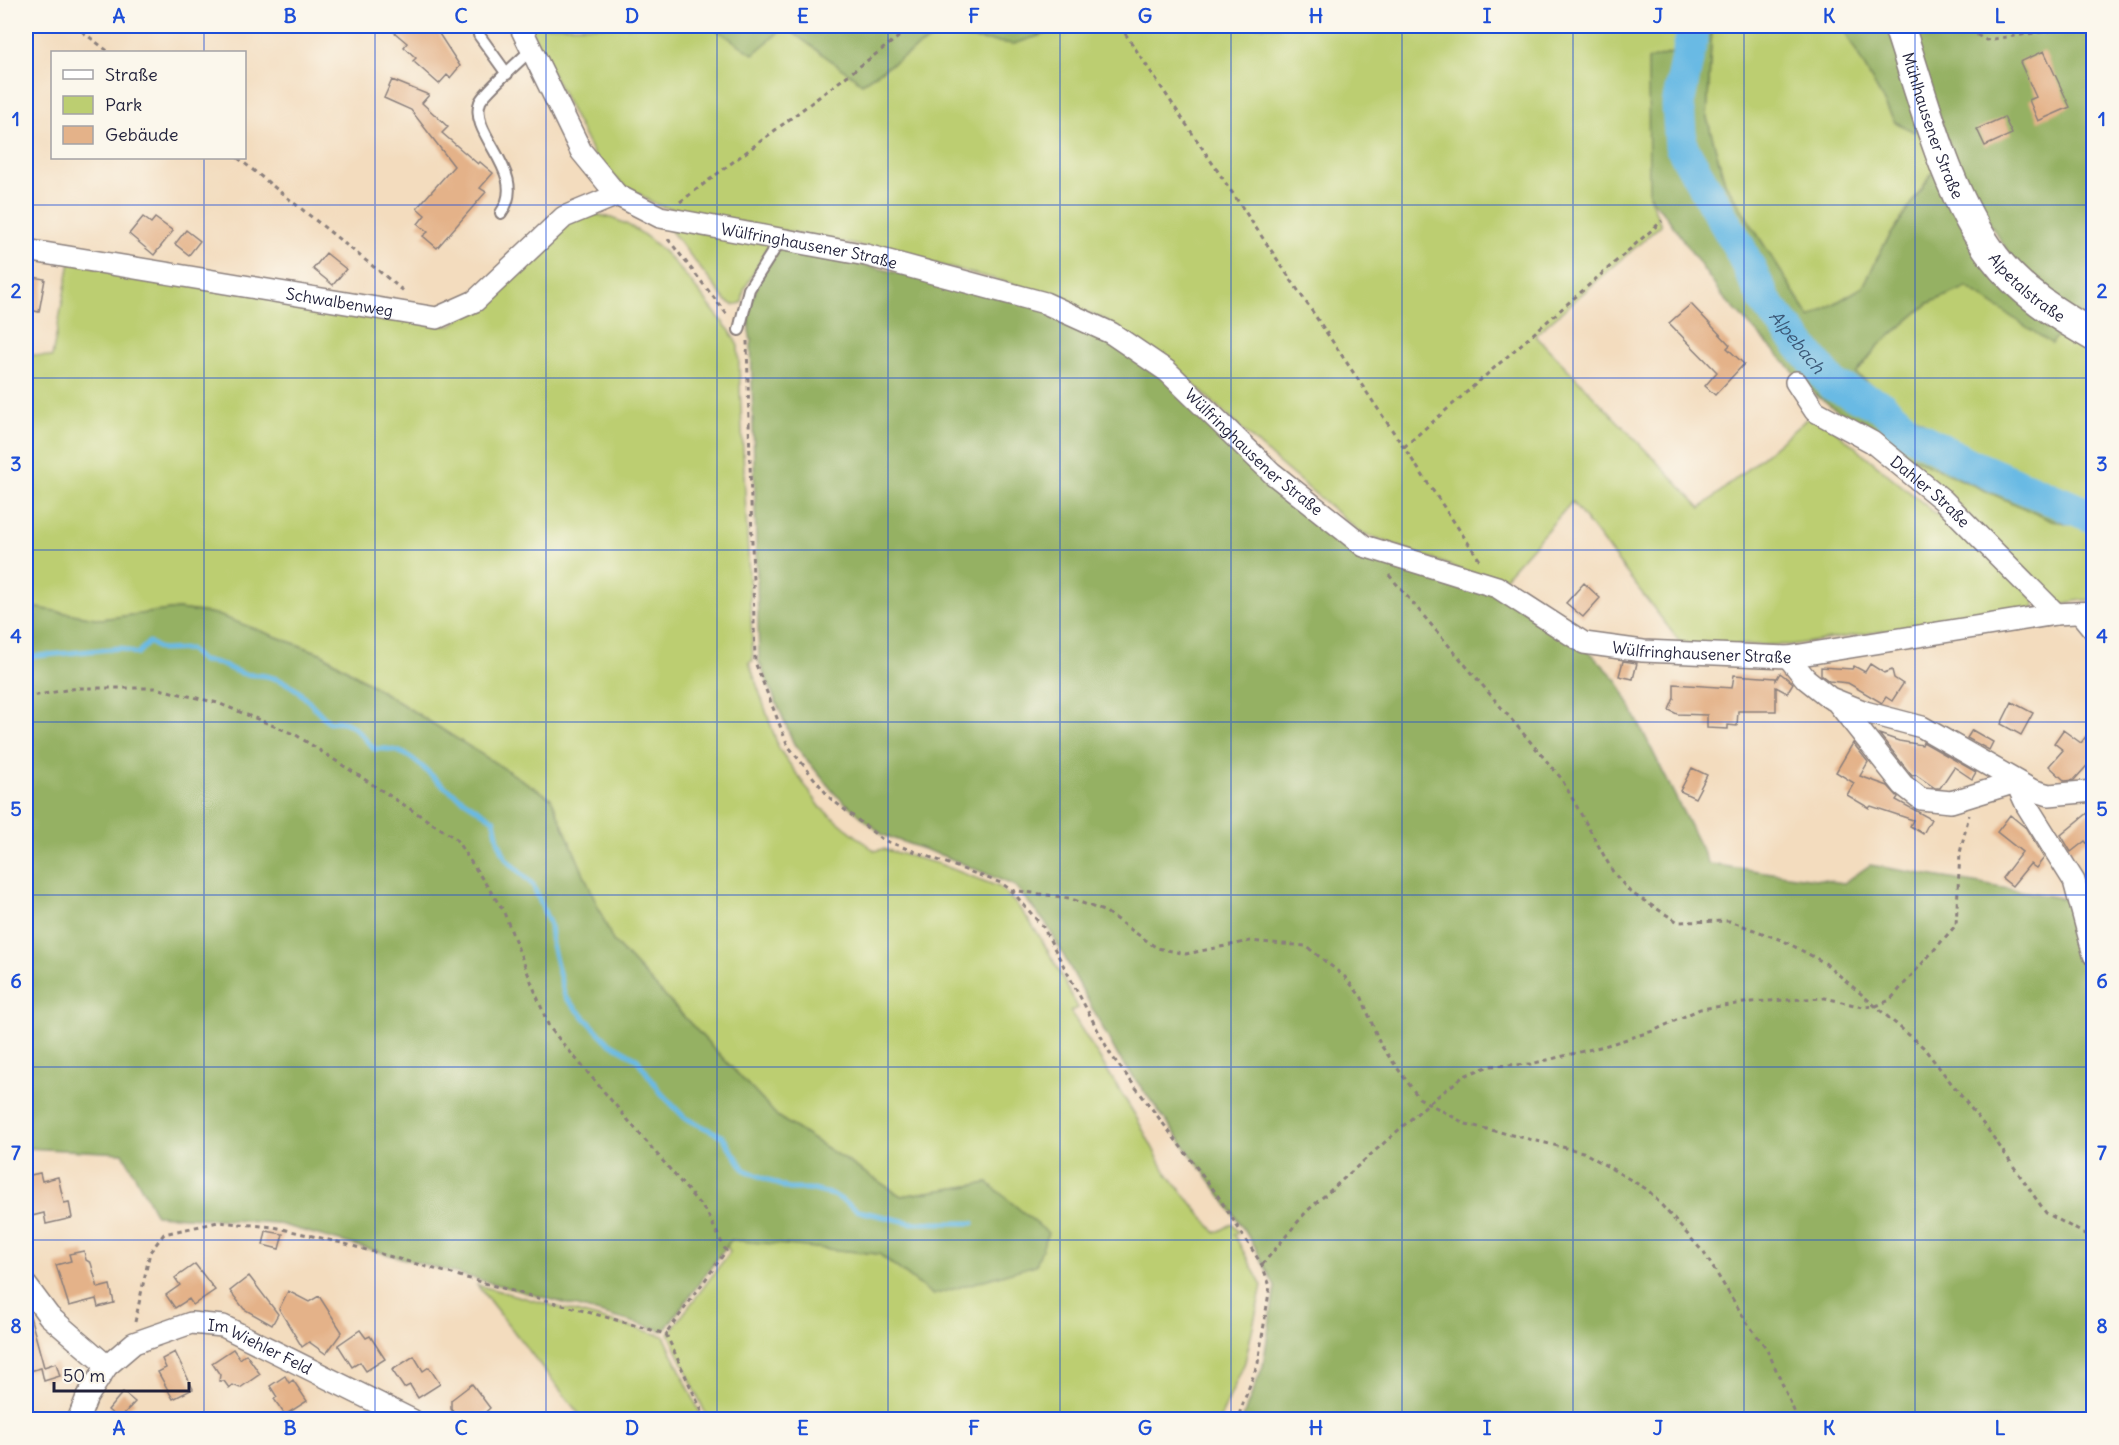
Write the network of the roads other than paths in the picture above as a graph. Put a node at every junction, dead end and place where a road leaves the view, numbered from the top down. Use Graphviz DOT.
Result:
graph roads {
  1 [pos="520,26"];
  2 [pos="1899,26"];
  3 [pos="479,35"];
  4 [pos="532,49"];
  5 [pos="507,74"];
  6 [pos="617,195"];
  7 [pos="501,213"];
  8 [pos="1972,224"];
  9 [pos="782,239"];
  10 [pos="26,250"];
  11 [pos="739,330"];
  12 [pos="2094,336"];
  13 [pos="1796,382"];
  14 [pos="2087,613"];
  15 [pos="2056,614"];
  16 [pos="2094,630"];
  17 [pos="1788,657"];
  18 [pos="1836,701"];
  19 [pos="2016,782"];
  20 [pos="2094,791"];
  21 [pos="2094,955"];
  22 [pos="26,1285"];
  23 [pos="106,1366"];
  24 [pos="78,1419"];
  25 [pos="412,1419"];
  1 -- 4 [label="street, Wülfringhausener Straße"];
  2 -- 8 [label="main road, Mühlhausener Straße"];
  3 -- 5 [label="lane"];
  4 -- 5 [label="lane"];
  4 -- 6 [label="street, Wülfringhausener Straße"];
  5 -- 7 [label="lane"];
  6 -- 9 [label="street, Wülfringhausener Straße"];
  6 -- 10 [label="street, Schwalbenweg"];
  8 -- 12 [label="main road, Alpetalstraße"];
  9 -- 11 [label="lane"];
  9 -- 17 [label="street, Wülfringhausener Straße"];
  13 -- 15 [label="street, Dahler Straße"];
  14 -- 15 [label="street, Wülfringhausener Straße"];
  14 -- 16 [label="street"];
  15 -- 17 [label="street, Wülfringhausener Straße"];
  17 -- 18 [label="street"];
  18 -- 19 [label="street"];
  18 -- 19 [label="street"];
  19 -- 20 [label="street"];
  19 -- 21 [label="street"];
  22 -- 23 [label="street"];
  23 -- 24 [label="street, Im Wiehler Feld"];
  23 -- 25 [label="street, Im Wiehler Feld"];
}
